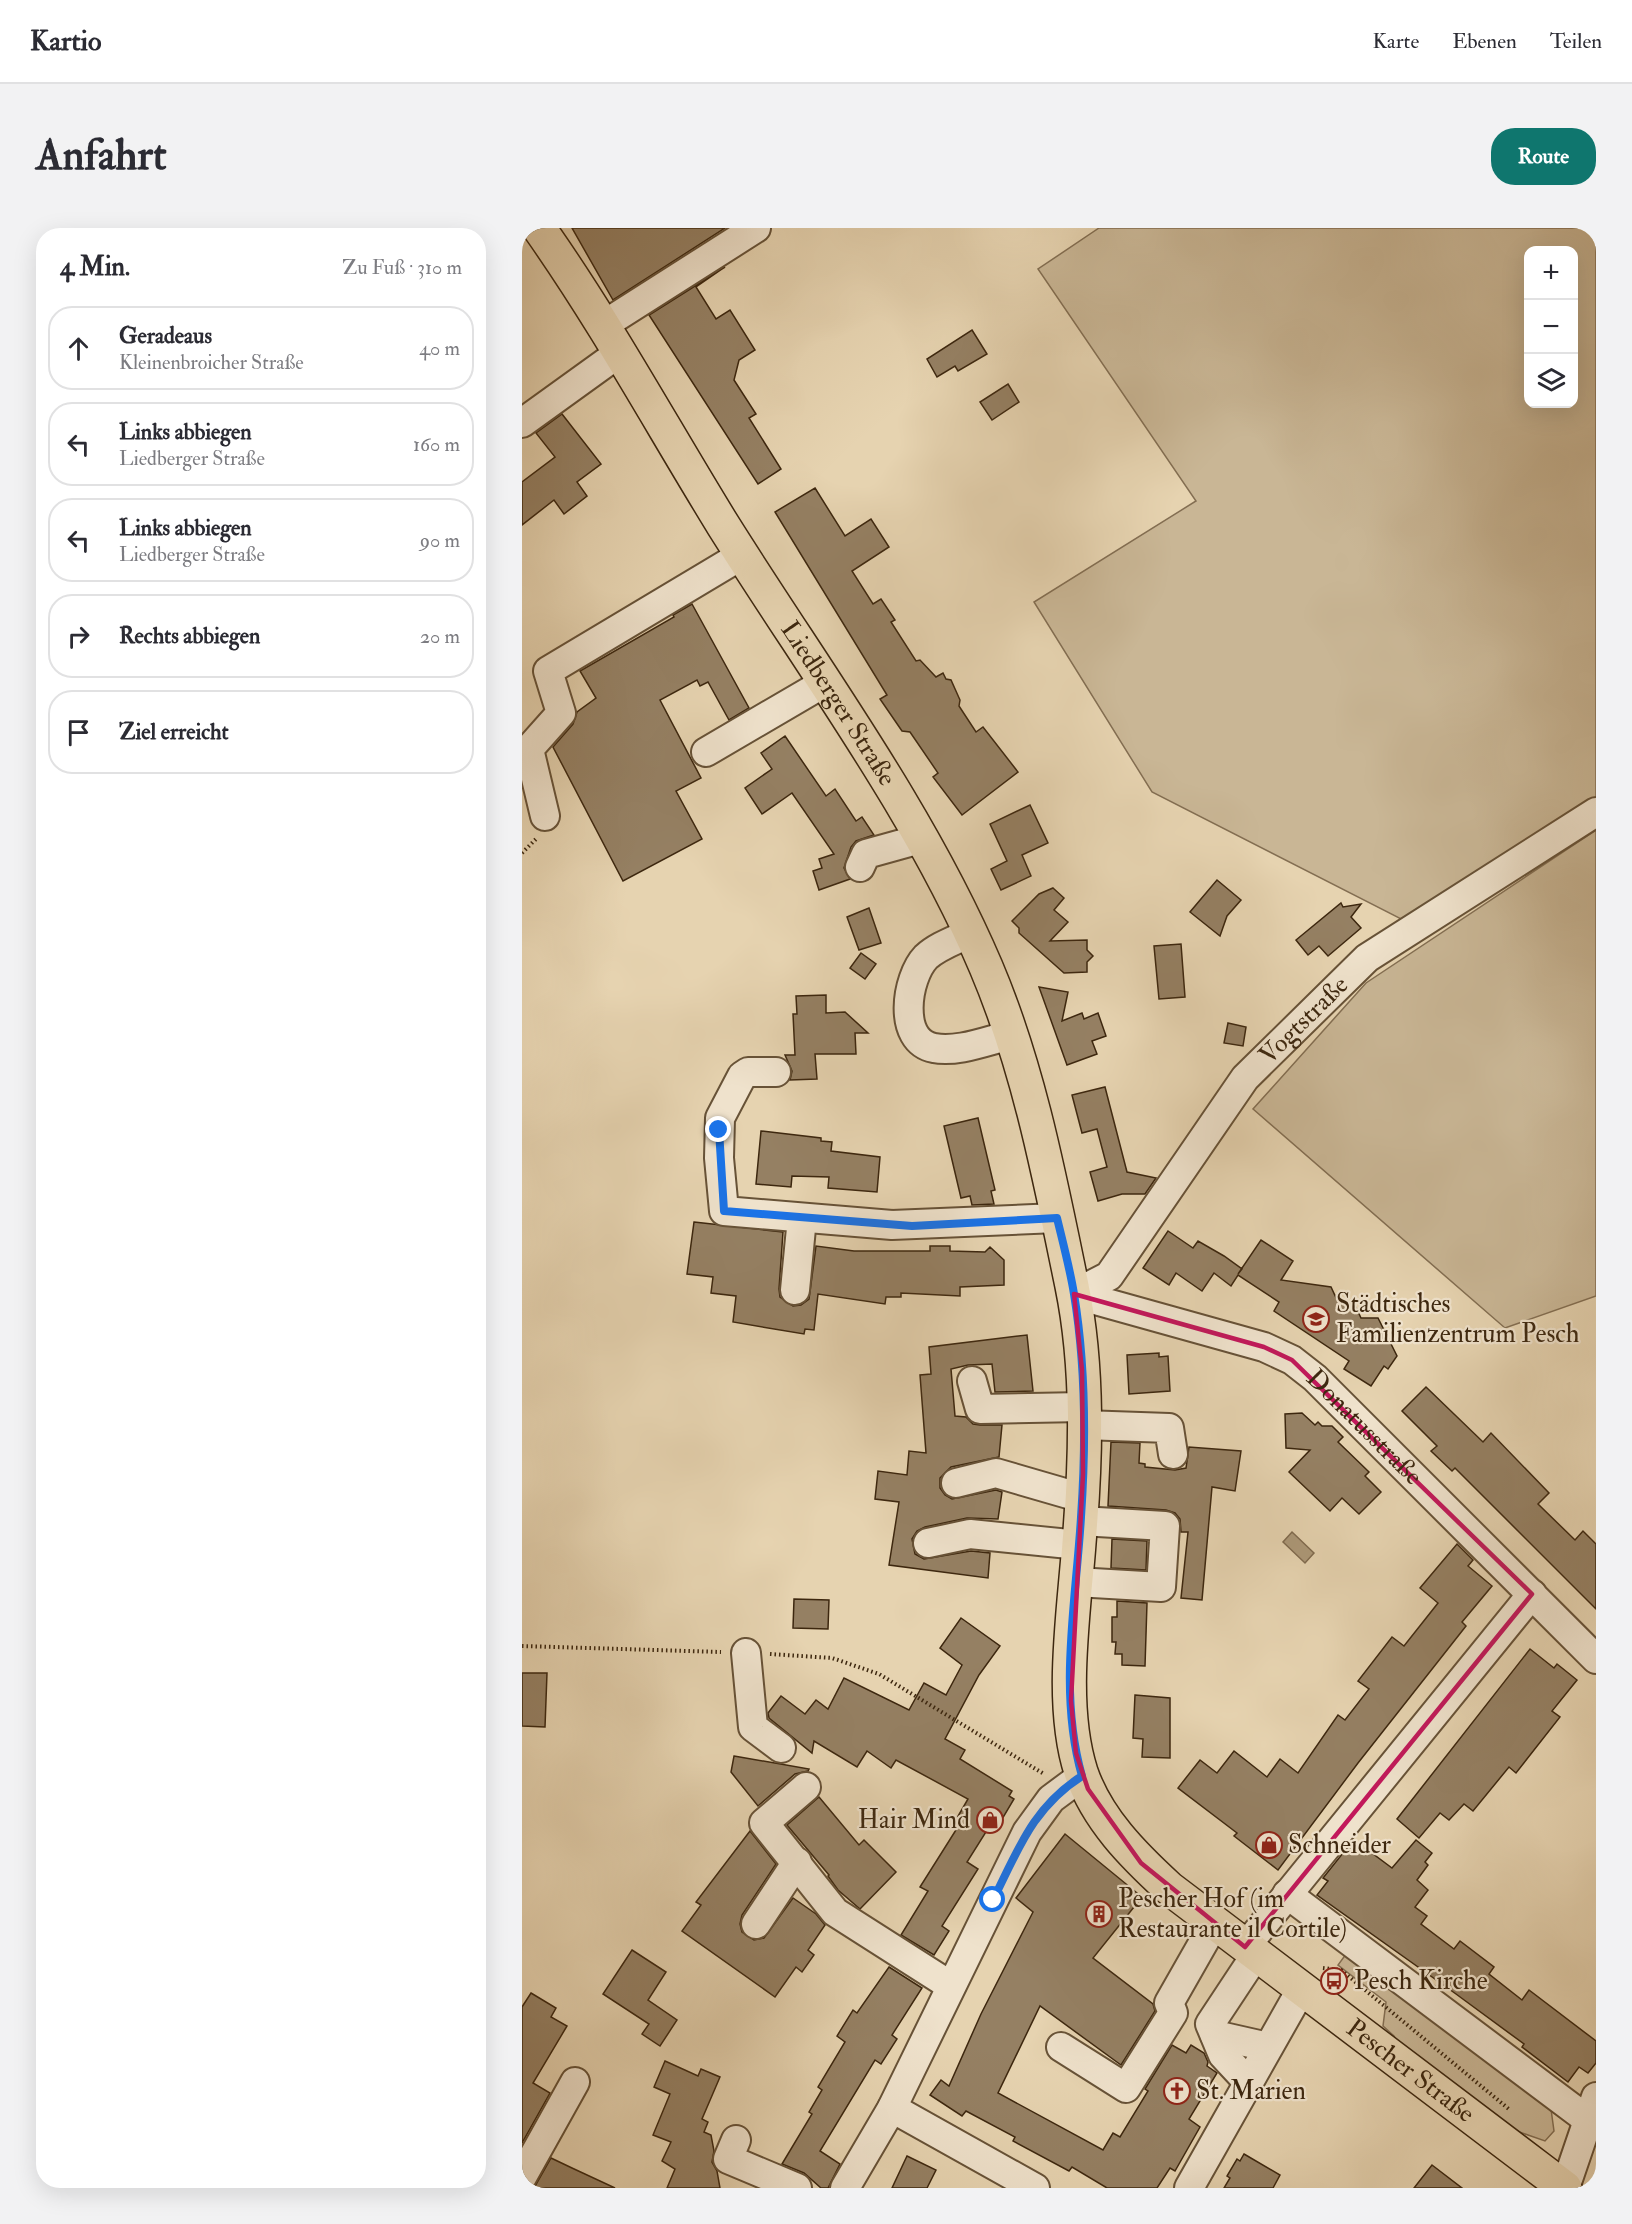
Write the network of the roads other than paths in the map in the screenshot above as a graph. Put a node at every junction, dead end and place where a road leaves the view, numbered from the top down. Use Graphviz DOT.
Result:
graph roads {
  1 [pos="539,228"];
  2 [pos="756,228"];
  3 [pos="610,339"];
  4 [pos="522,423"];
  5 [pos="742,555"];
  6 [pos="824,683"];
  7 [pos="706,752"];
  8 [pos="1596,812"];
  9 [pos="545,816"];
  10 [pos="921,839"];
  11 [pos="860,867"];
  12 [pos="970,933"];
  13 [pos="1011,1035"];
  14 [pos="776,1072"];
  15 [pos="802,1218"];
  16 [pos="1057,1218"];
  17 [pos="795,1290"];
  18 [pos="1074,1294"];
  19 [pos="972,1381"];
  20 [pos="1083,1416"];
  21 [pos="1173,1454"];
  22 [pos="956,1483"];
  23 [pos="1081,1521"];
  24 [pos="928,1543"];
  25 [pos="1076,1582"];
  26 [pos="1532,1594"];
  27 [pos="746,1653"];
  28 [pos="1596,1659"];
  29 [pos="781,1748"];
  30 [pos="1073,1781"];
  31 [pos="806,1788"];
  32 [pos="797,1862"];
  33 [pos="1287,1894"];
  34 [pos="756,1924"];
  35 [pos="1214,1924"];
  36 [pos="1250,1952"];
  37 [pos="951,1986"];
  38 [pos="1301,1990"];
  39 [pos="1215,2035"];
  40 [pos="1061,2047"];
  41 [pos="1269,2047"];
  42 [pos="575,2082"];
  43 [pos="1249,2083"];
  44 [pos="1592,2108"];
  45 [pos="891,2109"];
  46 [pos="736,2140"];
  47 [pos="522,2177"];
  48 [pos="1558,2186"];
  49 [pos="797,2188"];
  50 [pos="845,2188"];
  51 [pos="1035,2188"];
  52 [pos="1189,2188"];
  1 -- 3 [label="main road, Liedberger Straße"];
  2 -- 3 [label="street"];
  3 -- 4 [label="street"];
  3 -- 5 [label="main road, Liedberger Straße"];
  5 -- 6 [label="main road, Liedberger Straße"];
  5 -- 9 [label="street"];
  6 -- 7 [label="street"];
  6 -- 10 [label="main road, Liedberger Straße"];
  8 -- 18 [label="street, Vogtstraße"];
  10 -- 11 [label="street"];
  10 -- 12 [label="main road, Liedberger Straße"];
  12 -- 13 [label="main road, Liedberger Straße"];
  12 -- 13 [label="street"];
  13 -- 16 [label="main road, Liedberger Straße"];
  14 -- 15 [label="street"];
  15 -- 16 [label="street"];
  15 -- 17 [label="street"];
  16 -- 18 [label="main road, Liedberger Straße"];
  18 -- 20 [label="main road, Liedberger Straße"];
  18 -- 26 [label="street, Donatusstraße"];
  19 -- 20 [label="street"];
  20 -- 21 [label="street"];
  20 -- 23 [label="main road, Liedberger Straße"];
  22 -- 23 [label="street"];
  23 -- 24 [label="street"];
  23 -- 25 [label="main road, Liedberger Straße"];
  23 -- 25 [label="street"];
  25 -- 30 [label="main road, Liedberger Straße"];
  26 -- 28 [label="street, Donatusstraße"];
  26 -- 33 [label="street"];
  27 -- 29 [label="street"];
  30 -- 35 [label="main road, Pescher Straße"];
  30 -- 37 [label="street"];
  31 -- 32 [label="street"];
  32 -- 34 [label="street"];
  32 -- 37 [label="street"];
  33 -- 36 [label="street"];
  33 -- 44 [label="street"];
  35 -- 36 [label="main road, Pescher Straße"];
  35 -- 40 [label="street"];
  36 -- 38 [label="main road, Pescher Straße"];
  36 -- 39 [label="street"];
  37 -- 45 [label="street"];
  38 -- 41 [label="street"];
  38 -- 48 [label="main road, Pescher Straße"];
  39 -- 41 [label="street"];
  39 -- 43 [label="street"];
  41 -- 43 [label="street"];
  42 -- 47 [label="street"];
  43 -- 52 [label="street"];
  44 -- 48 [label="street"];
  45 -- 50 [label="street"];
  45 -- 51 [label="street"];
  46 -- 49 [label="street"];
}
